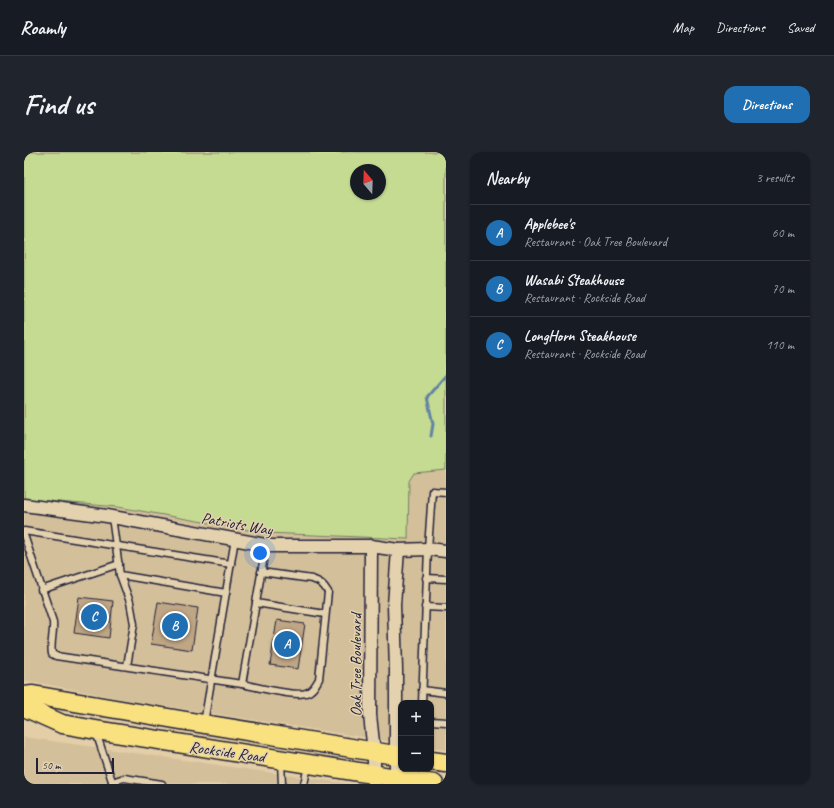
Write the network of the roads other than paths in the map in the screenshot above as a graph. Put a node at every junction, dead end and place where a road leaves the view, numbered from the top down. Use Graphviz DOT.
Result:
graph roads {
  1 [pos="446,492"];
  2 [pos="24,505"];
  3 [pos="112,516"];
  4 [pos="24,531"];
  5 [pos="24,535"];
  6 [pos="235,539"];
  7 [pos="266,545"];
  8 [pos="116,546"];
  9 [pos="371,546"];
  10 [pos="428,549"];
  11 [pos="398,550"];
  12 [pos="446,551"];
  13 [pos="119,564"];
  14 [pos="231,564"];
  15 [pos="261,572"];
  16 [pos="120,575"];
  17 [pos="426,578"];
  18 [pos="446,579"];
  19 [pos="42,590"];
  20 [pos="226,593"];
  21 [pos="256,603"];
  22 [pos="426,607"];
  23 [pos="446,608"];
  24 [pos="325,614"];
  25 [pos="127,666"];
  26 [pos="211,679"];
  27 [pos="242,684"];
  28 [pos="422,690"];
  29 [pos="446,693"];
  30 [pos="24,696"];
  31 [pos="422,700"];
  32 [pos="24,707"];
  33 [pos="434,720"];
  34 [pos="446,722"];
  35 [pos="204,724"];
  36 [pos="96,730"];
  37 [pos="398,736"];
  38 [pos="374,752"];
  39 [pos="398,755"];
  40 [pos="281,759"];
  41 [pos="434,761"];
  42 [pos="446,763"];
  43 [pos="398,764"];
  44 [pos="308,765"];
  45 [pos="374,779"];
  46 [pos="396,781"];
  47 [pos="112,783"];
  48 [pos="162,784"];
  49 [pos="282,784"];
  50 [pos="304,784"];
  51 [pos="434,784"];
  1 -- 10 [label="lane"];
  2 -- 3 [label="street, Patriots Way"];
  3 -- 6 [label="street, Patriots Way"];
  3 -- 8 [label="lane"];
  4 -- 8 [label="lane"];
  5 -- 19 [label="lane"];
  6 -- 7 [label="street, Patriots Way"];
  6 -- 14 [label="lane"];
  7 -- 9 [label="street, Patriots Way"];
  7 -- 15 [label="lane"];
  8 -- 13 [label="lane"];
  8 -- 14 [label="lane"];
  9 -- 11 [label="street, Patriots Way"];
  9 -- 38 [label="street, Oak Tree Boulevard"];
  10 -- 11 [label="street, Patriots Way"];
  10 -- 12 [label="street, Patriots Way"];
  10 -- 17 [label="lane"];
  11 -- 37 [label="street"];
  13 -- 16 [label="lane"];
  13 -- 19 [label="lane"];
  14 -- 20 [label="lane"];
  15 -- 21 [label="lane"];
  15 -- 24 [label="lane"];
  16 -- 20 [label="lane"];
  16 -- 25 [label="lane"];
  17 -- 18 [label="lane"];
  17 -- 22 [label="lane"];
  19 -- 25 [label="lane"];
  20 -- 26 [label="lane"];
  21 -- 24 [label="lane"];
  21 -- 27 [label="lane"];
  22 -- 23 [label="lane"];
  22 -- 28 [label="lane"];
  24 -- 27 [label="lane"];
  25 -- 26 [label="lane"];
  26 -- 27 [label="lane"];
  26 -- 35 [label="lane"];
  28 -- 29 [label="lane"];
  28 -- 31 [label="lane"];
  30 -- 35 [label="main road, Rockside Road"];
  32 -- 36 [label="main road, Rockside Road"];
  33 -- 34 [label="lane"];
  35 -- 38 [label="main road, Rockside Road"];
  36 -- 40 [label="main road, Rockside Road"];
  36 -- 47 [label="lane"];
  38 -- 39 [label="main road, Rockside Road"];
  38 -- 45 [label="street, Oak Tree Boulevard"];
  40 -- 44 [label="main road, Rockside Road"];
  40 -- 49 [label="lane"];
  41 -- 42 [label="main road"];
  43 -- 46 [label="street"];
  44 -- 45 [label="main road, Rockside Road"];
  44 -- 50 [label="lane"];
  45 -- 46 [label="main road, Rockside Road"];
  46 -- 51 [label="main road, Rockside Road"];
  47 -- 48 [label="lane"];
}
